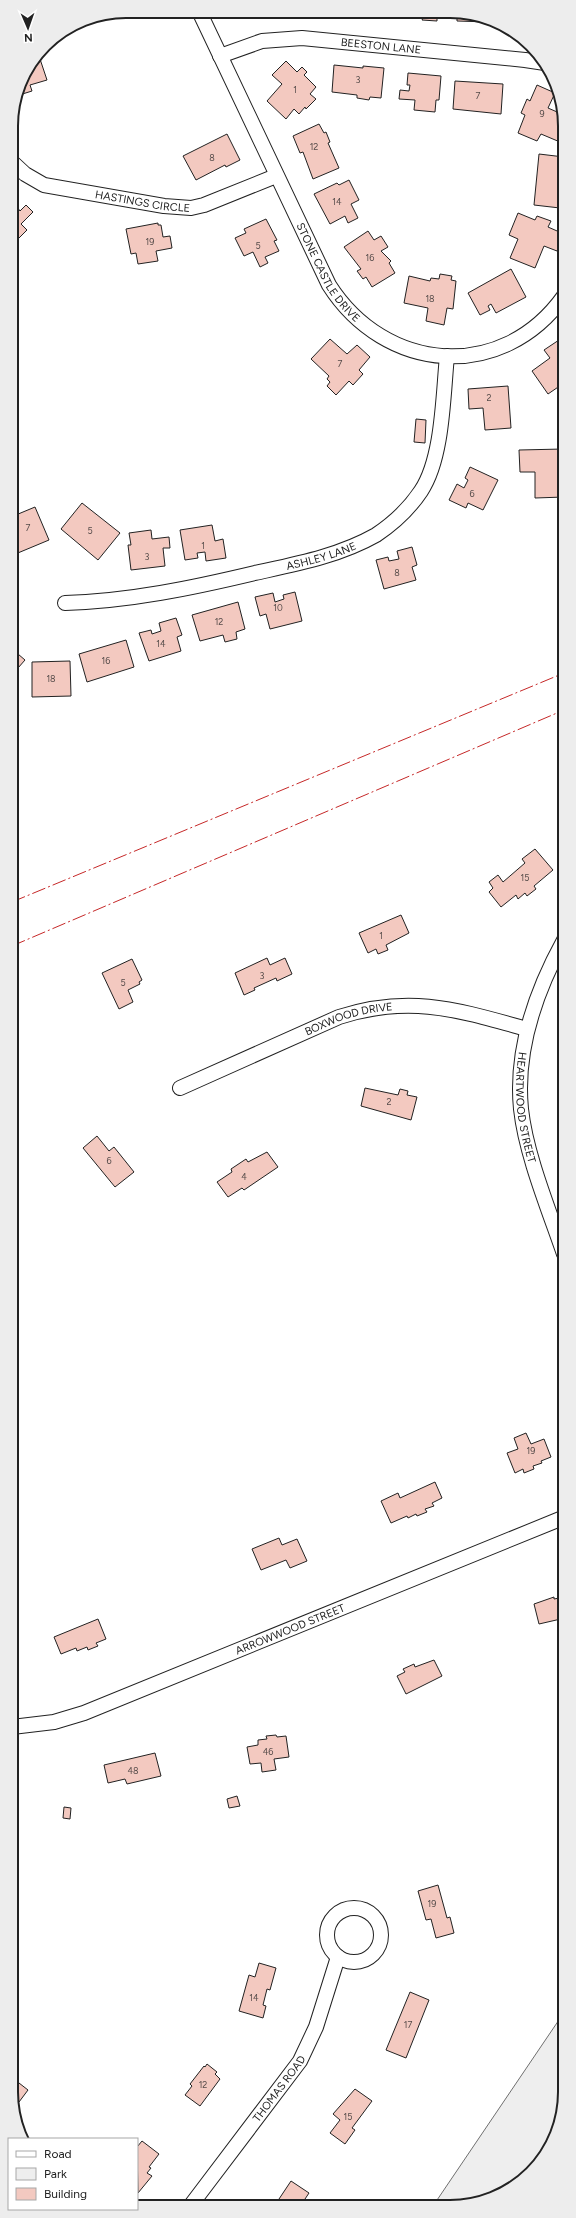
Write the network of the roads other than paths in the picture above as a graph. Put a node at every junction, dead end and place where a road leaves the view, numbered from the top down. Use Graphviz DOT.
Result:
graph roads {
  1 [pos="202,18"];
  2 [pos="220,56"];
  3 [pos="537,62"];
  4 [pos="18,168"];
  5 [pos="276,176"];
  6 [pos="558,304"];
  7 [pos="447,356"];
  8 [pos="65,603"];
  9 [pos="558,953"];
  10 [pos="527,1029"];
  11 [pos="180,1088"];
  12 [pos="558,1236"];
  13 [pos="558,1519"];
  14 [pos="18,1726"];
  15 [pos="338,1958"];
  16 [pos="195,2200"];
  1 -- 2 [label="street, STONE CASTLE DRIVE"];
  2 -- 3 [label="street, BEESTON LANE"];
  2 -- 5 [label="street, STONE CASTLE DRIVE"];
  4 -- 5 [label="street, HASTINGS CIRCLE"];
  5 -- 7 [label="street, STONE CASTLE DRIVE"];
  6 -- 7 [label="street, STONE CASTLE DRIVE"];
  7 -- 8 [label="street, ASHLEY LANE"];
  9 -- 10 [label="street, HEARTWOOD STREET"];
  10 -- 11 [label="street, BOXWOOD DRIVE"];
  10 -- 12 [label="street, HEARTWOOD STREET"];
  13 -- 14 [label="street, ARROWWOOD STREET"];
  15 -- 16 [label="street, THOMAS ROAD"];
}
